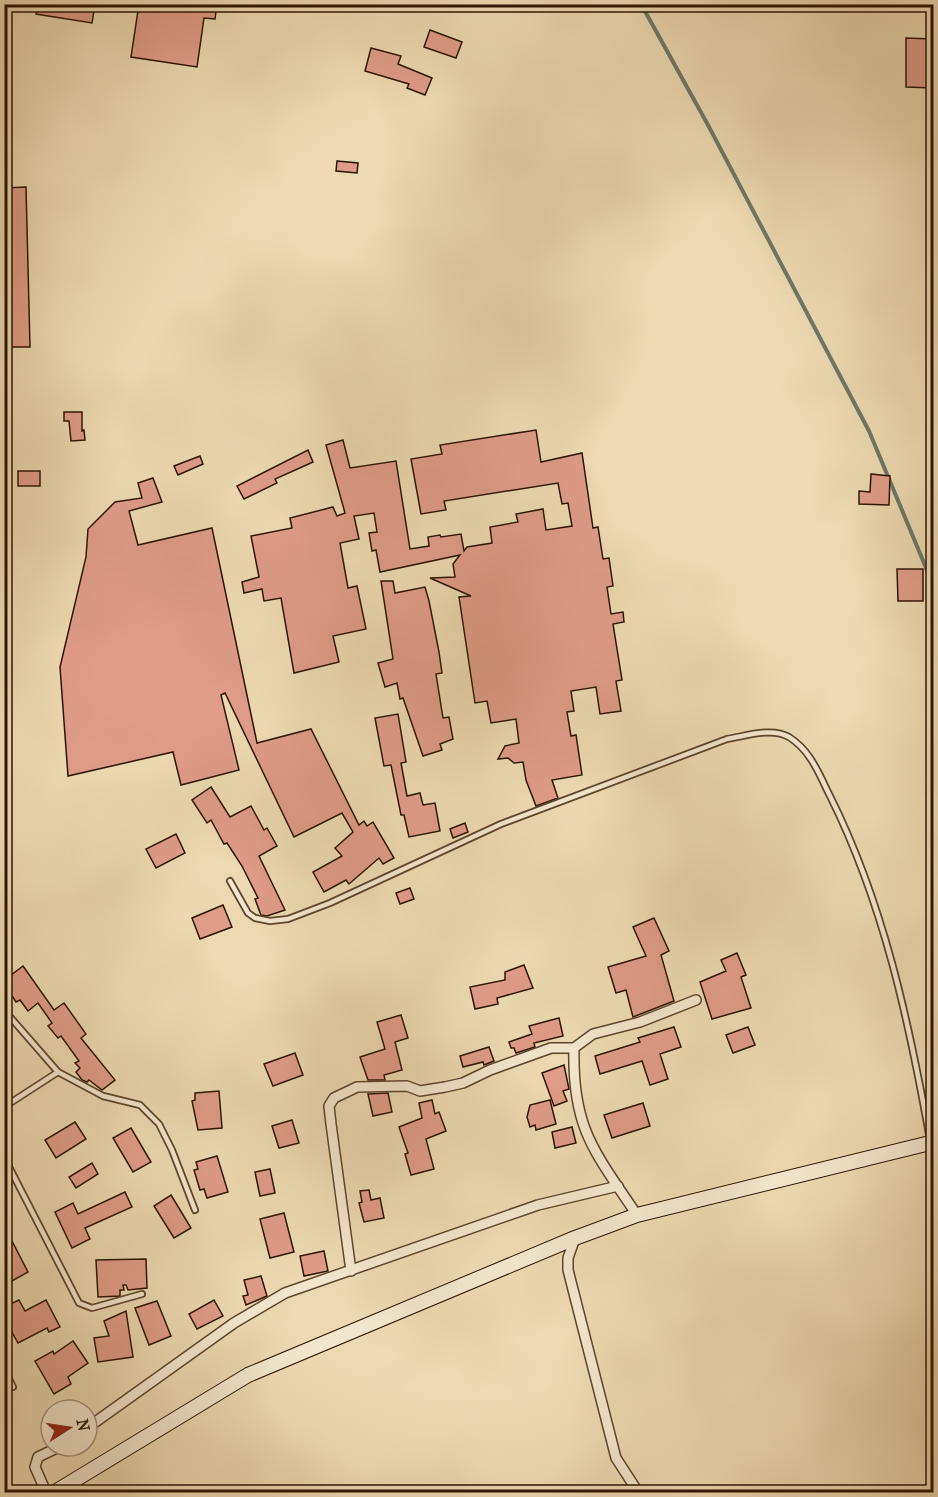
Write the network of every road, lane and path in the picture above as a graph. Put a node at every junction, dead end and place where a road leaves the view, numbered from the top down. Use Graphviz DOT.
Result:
graph roads {
  1 [pos="230,881"];
  2 [pos="696,1000"];
  3 [pos="4,1010"];
  4 [pos="574,1048"];
  5 [pos="58,1072"];
  6 [pos="4,1107"];
  7 [pos="932,1142"];
  8 [pos="4,1157"];
  9 [pos="618,1186"];
  10 [pos="195,1210"];
  11 [pos="637,1215"];
  12 [pos="575,1238"];
  13 [pos="351,1271"];
  14 [pos="142,1294"];
  15 [pos="4,1369"];
  16 [pos="13,1387"];
  17 [pos="99,1419"];
  18 [pos="39,1457"];
  19 [pos="46,1492"];
  20 [pos="55,1492"];
  21 [pos="638,1492"];
  1 -- 7 [label="lane"];
  2 -- 4 [label="street"];
  3 -- 5 [label="lane"];
  4 -- 9 [label="street"];
  4 -- 13 [label="street"];
  5 -- 6 [label="lane"];
  5 -- 10 [label="lane"];
  7 -- 11 [label="main road"];
  8 -- 14 [label="lane"];
  9 -- 11 [label="street"];
  9 -- 13 [label="street"];
  11 -- 12 [label="main road"];
  12 -- 20 [label="main road"];
  12 -- 21 [label="street"];
  13 -- 17 [label="street"];
  15 -- 16 [label="lane"];
  18 -- 19 [label="street"];
}
